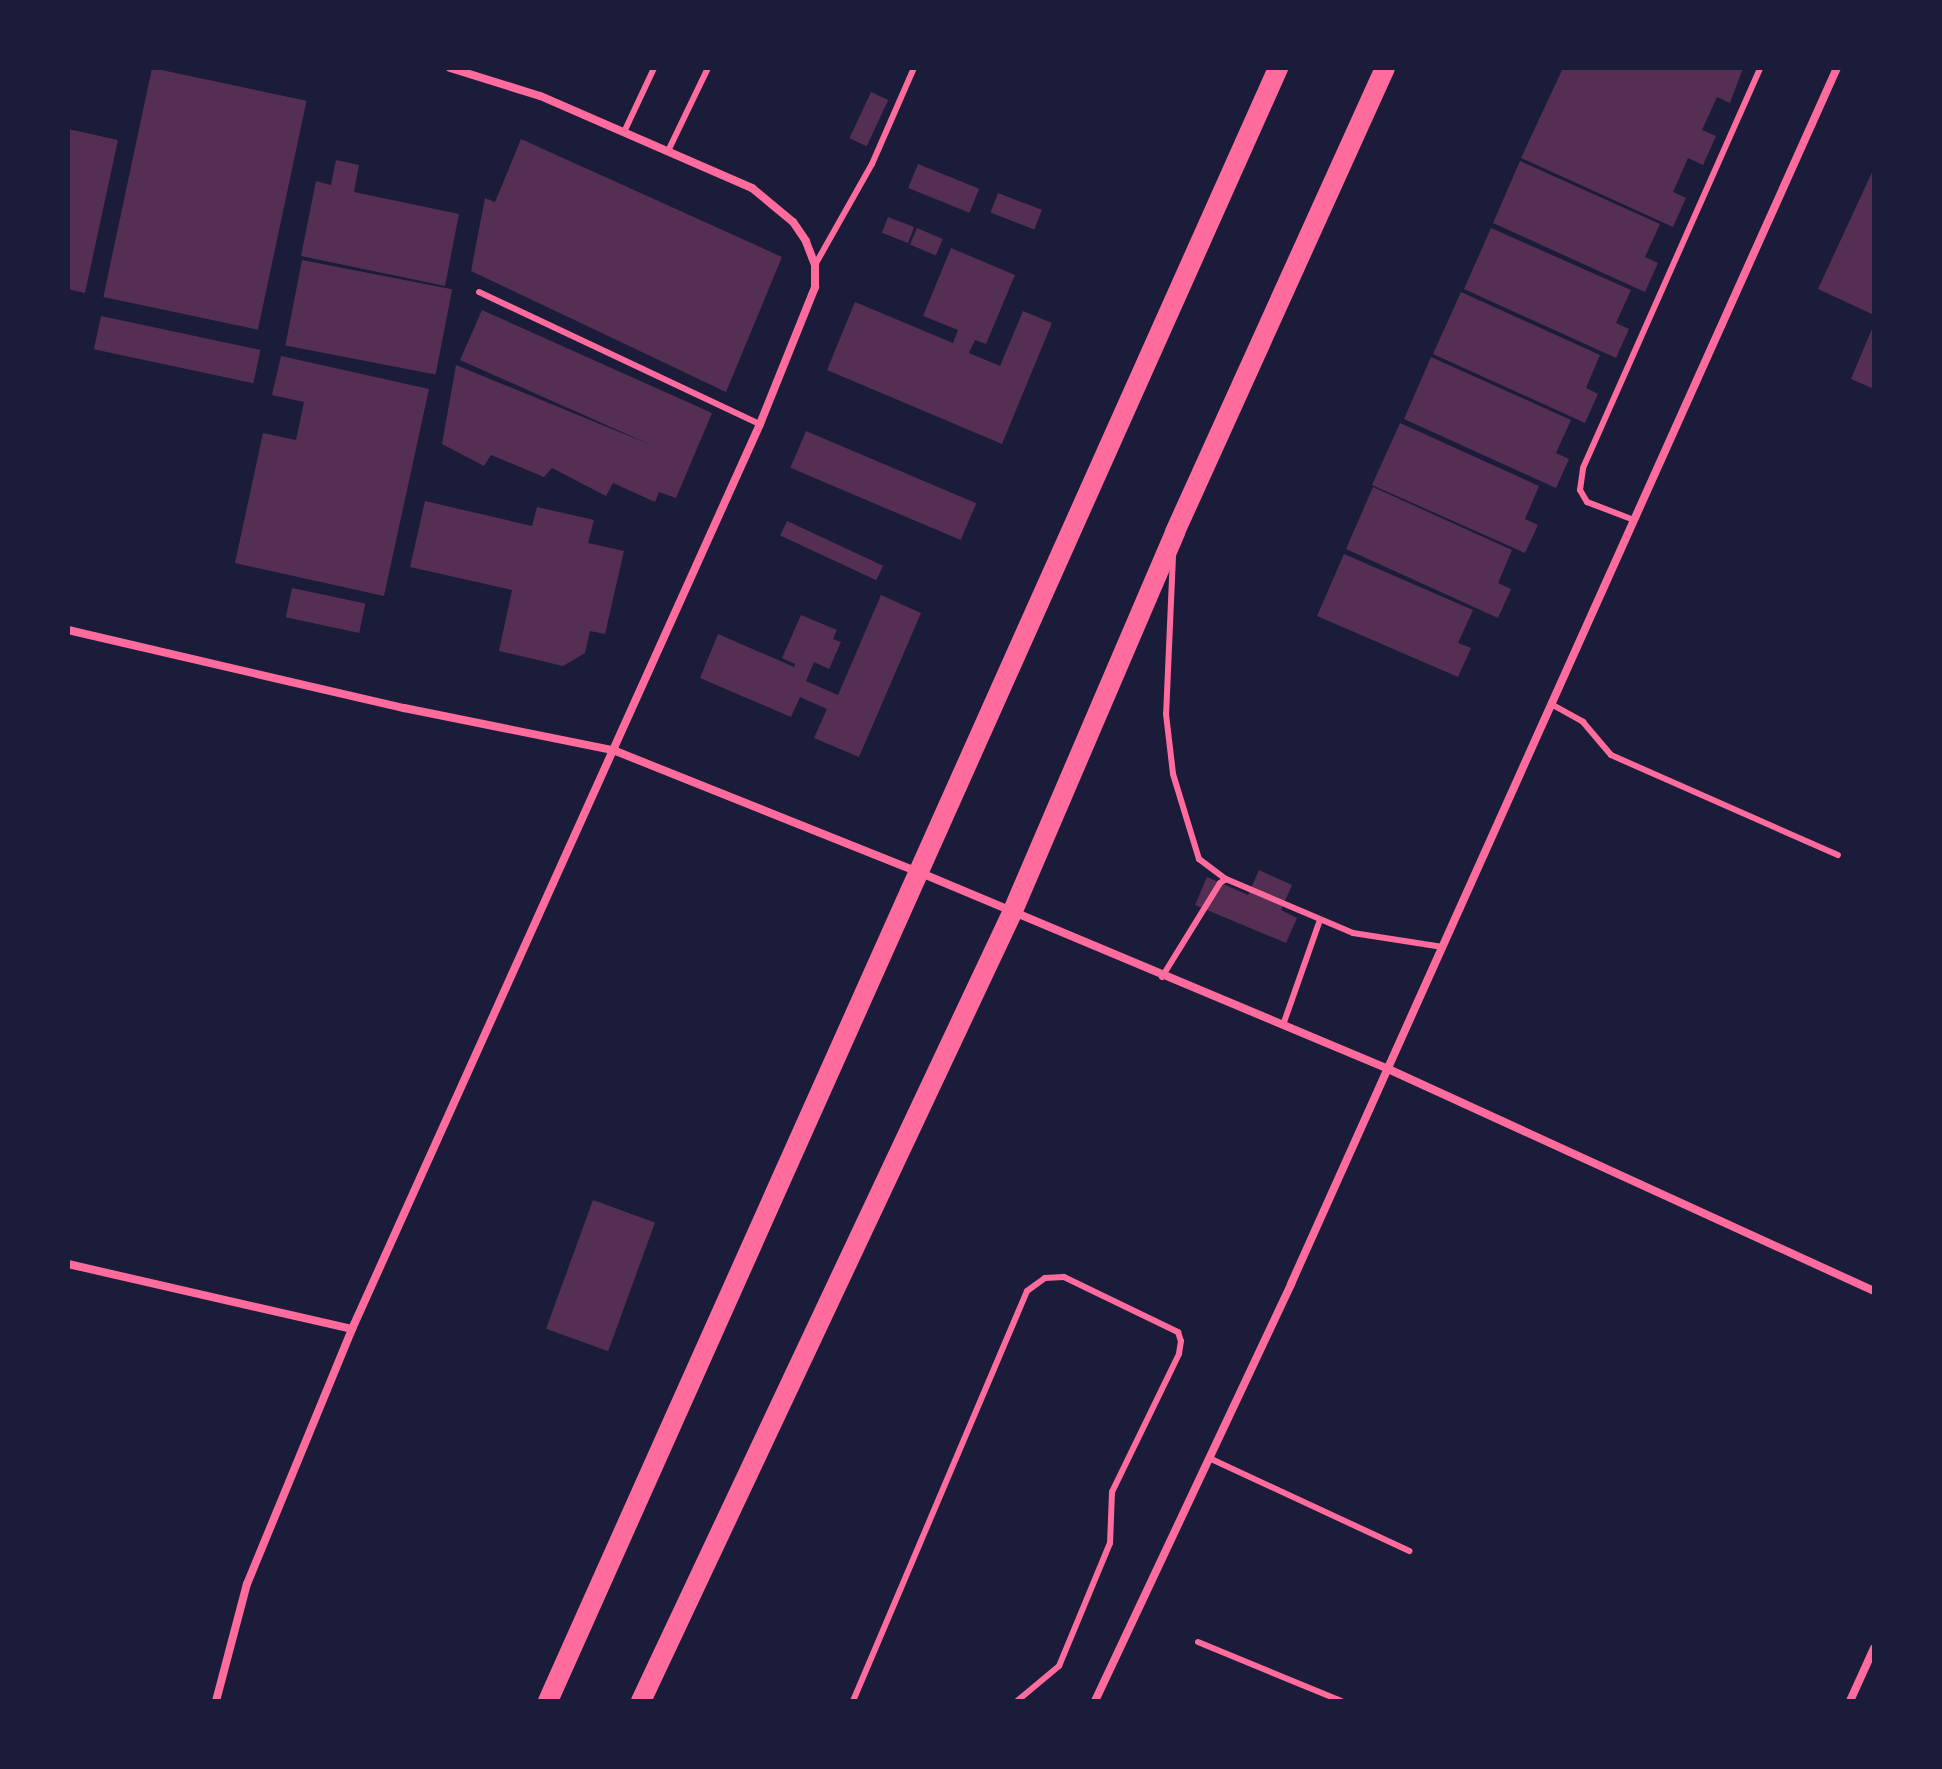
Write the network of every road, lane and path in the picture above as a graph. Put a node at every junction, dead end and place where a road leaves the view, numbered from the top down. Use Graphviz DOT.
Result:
graph roads {
  1 [pos="450,68"];
  2 [pos="654,68"];
  3 [pos="708,68"];
  4 [pos="914,68"];
  5 [pos="1278,68"];
  6 [pos="1385,68"];
  7 [pos="1760,68"];
  8 [pos="1837,68"];
  9 [pos="625,130"];
  10 [pos="669,149"];
  11 [pos="815,265"];
  12 [pos="479,292"];
  13 [pos="760,424"];
  14 [pos="1634,520"];
  15 [pos="1175,532"];
  16 [pos="68,630"];
  17 [pos="1551,704"];
  18 [pos="613,750"];
  19 [pos="1838,855"];
  20 [pos="921,873"];
  21 [pos="1226,879"];
  22 [pos="1012,913"];
  23 [pos="1320,920"];
  24 [pos="1443,947"];
  25 [pos="1162,977"];
  26 [pos="1283,1025"];
  27 [pos="1386,1068"];
  28 [pos="68,1264"];
  29 [pos="1874,1291"];
  30 [pos="352,1329"];
  31 [pos="1209,1458"];
  32 [pos="1409,1551"];
  33 [pos="1198,1642"];
  34 [pos="1874,1648"];
  35 [pos="216,1701"];
  36 [pos="548,1701"];
  37 [pos="641,1701"];
  38 [pos="853,1701"];
  39 [pos="1017,1701"];
  40 [pos="1095,1701"];
  41 [pos="1341,1701"];
  42 [pos="1850,1701"];
  1 -- 9 [label="street"];
  2 -- 9 [label="lane"];
  3 -- 10 [label="lane"];
  4 -- 11 [label="lane"];
  5 -- 20 [label="main road"];
  6 -- 15 [label="main road"];
  7 -- 14 [label="lane"];
  8 -- 14 [label="street"];
  9 -- 10 [label="street"];
  10 -- 11 [label="street"];
  11 -- 13 [label="street"];
  12 -- 13 [label="lane"];
  13 -- 18 [label="street"];
  14 -- 17 [label="street"];
  15 -- 21 [label="lane"];
  15 -- 22 [label="main road"];
  16 -- 18 [label="street"];
  17 -- 19 [label="lane"];
  17 -- 24 [label="street"];
  18 -- 20 [label="street"];
  18 -- 30 [label="street"];
  20 -- 22 [label="street"];
  20 -- 36 [label="main road"];
  21 -- 23 [label="lane"];
  21 -- 25 [label="lane"];
  22 -- 25 [label="street"];
  22 -- 37 [label="main road"];
  23 -- 24 [label="lane"];
  23 -- 26 [label="lane"];
  24 -- 27 [label="street"];
  25 -- 26 [label="street"];
  26 -- 27 [label="street"];
  27 -- 29 [label="street"];
  27 -- 31 [label="street"];
  28 -- 30 [label="street"];
  30 -- 35 [label="street"];
  31 -- 32 [label="lane"];
  31 -- 40 [label="street"];
  33 -- 41 [label="lane"];
  34 -- 42 [label="street"];
  38 -- 39 [label="lane"];
}
